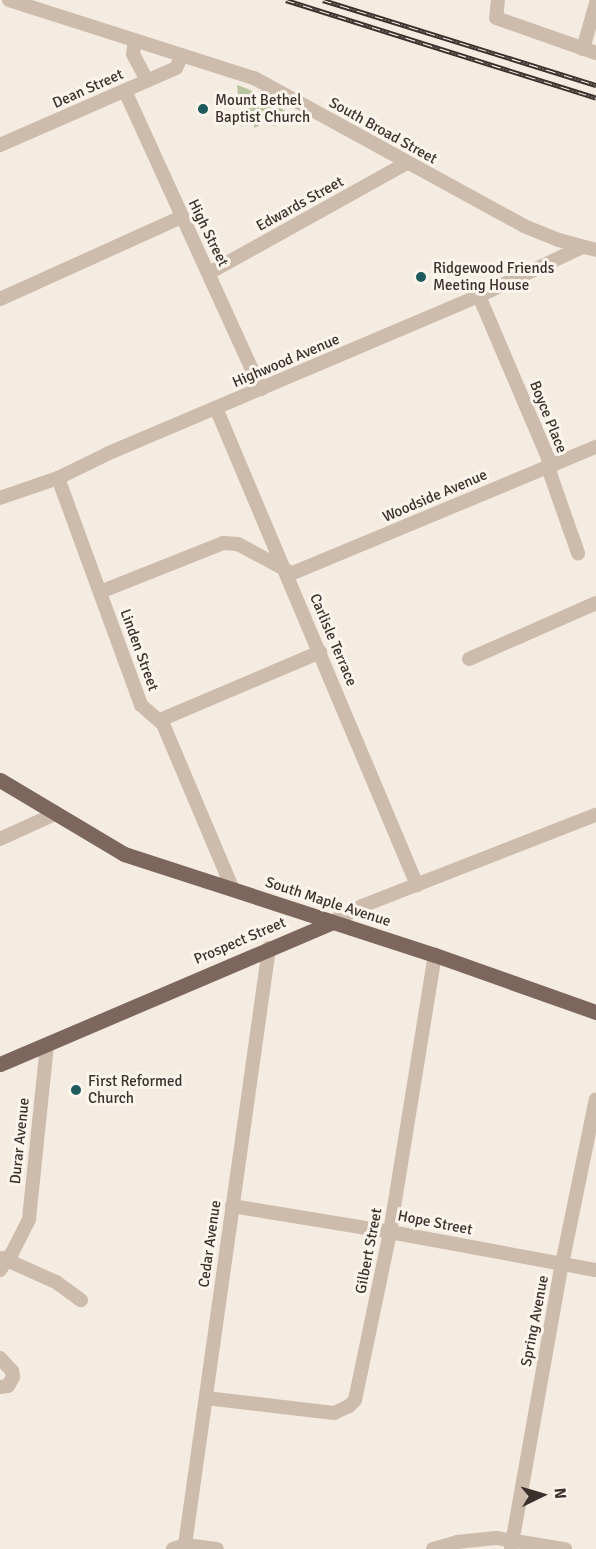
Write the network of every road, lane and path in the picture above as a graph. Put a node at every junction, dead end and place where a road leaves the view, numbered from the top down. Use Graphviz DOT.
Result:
graph roads {
  1 [pos="9,0"];
  2 [pos="498,0"];
  3 [pos="596,3"];
  4 [pos="135,40"];
  5 [pos="590,51"];
  6 [pos="182,55"];
  7 [pos="147,80"];
  8 [pos="124,91"];
  9 [pos="0,145"];
  10 [pos="407,164"];
  11 [pos="182,217"];
  12 [pos="591,252"];
  13 [pos="209,273"];
  14 [pos="478,296"];
  15 [pos="0,299"];
  16 [pos="261,390"];
  17 [pos="216,408"];
  18 [pos="596,447"];
  19 [pos="550,466"];
  20 [pos="58,478"];
  21 [pos="0,498"];
  22 [pos="578,553"];
  23 [pos="287,572"];
  24 [pos="100,592"];
  25 [pos="596,603"];
  26 [pos="320,652"];
  27 [pos="469,659"];
  28 [pos="160,720"];
  29 [pos="0,780"];
  30 [pos="55,814"];
  31 [pos="596,815"];
  32 [pos="0,839"];
  33 [pos="417,885"];
  34 [pos="233,890"];
  35 [pos="330,923"];
  36 [pos="269,948"];
  37 [pos="435,955"];
  38 [pos="596,1012"];
  39 [pos="47,1045"];
  40 [pos="0,1064"];
  41 [pos="596,1099"];
  42 [pos="232,1206"];
  43 [pos="390,1232"];
  44 [pos="3,1262"];
  45 [pos="562,1264"];
  46 [pos="596,1270"];
  47 [pos="81,1300"];
  48 [pos="0,1358"];
  49 [pos="0,1387"];
  50 [pos="206,1398"];
  51 [pos="512,1544"];
  52 [pos="179,1547"];
  53 [pos="217,1549"];
  54 [pos="433,1549"];
  55 [pos="565,1549"];
  1 -- 4 [label="street, South Broad Street"];
  2 -- 5 [label="street"];
  3 -- 5 [label="street"];
  4 -- 6 [label="street, South Broad Street"];
  4 -- 7 [label="street"];
  6 -- 7 [label="street, Dean Street"];
  6 -- 10 [label="street, South Broad Street"];
  7 -- 8 [label="street, Dean Street"];
  8 -- 9 [label="street, Dean Street"];
  8 -- 11 [label="street, High Street"];
  10 -- 12 [label="street, South Broad Street"];
  10 -- 13 [label="street, Edwards Street"];
  11 -- 13 [label="street, High Street"];
  11 -- 15 [label="street"];
  12 -- 14 [label="street, Highwood Avenue"];
  13 -- 16 [label="street, High Street"];
  14 -- 16 [label="street, Highwood Avenue"];
  14 -- 19 [label="street, Boyce Place"];
  16 -- 17 [label="street, Highwood Avenue"];
  17 -- 20 [label="street, Highwood Avenue"];
  17 -- 23 [label="street, Carlisle Terrace"];
  18 -- 19 [label="street, Woodside Avenue"];
  19 -- 22 [label="street, Boyce Place"];
  19 -- 23 [label="street, Woodside Avenue"];
  20 -- 21 [label="street, Highwood Avenue"];
  20 -- 24 [label="street, Linden Street"];
  23 -- 24 [label="street"];
  23 -- 26 [label="street, Carlisle Terrace"];
  24 -- 28 [label="street, Linden Street"];
  25 -- 27 [label="street"];
  26 -- 28 [label="street"];
  26 -- 33 [label="street, Carlisle Terrace"];
  28 -- 34 [label="street, Linden Street"];
  29 -- 30 [label="main road, South Maple Avenue"];
  30 -- 32 [label="street"];
  30 -- 34 [label="main road, South Maple Avenue"];
  31 -- 33 [label="street, Prospect Street"];
  33 -- 35 [label="street, Prospect Street"];
  34 -- 35 [label="main road, South Maple Avenue"];
  35 -- 36 [label="main road, Prospect Street"];
  35 -- 37 [label="main road, South Maple Avenue"];
  36 -- 39 [label="main road, Prospect Street"];
  36 -- 42 [label="street, Cedar Avenue"];
  37 -- 38 [label="main road, South Maple Avenue"];
  37 -- 43 [label="street, Gilbert Street"];
  39 -- 40 [label="main road, Prospect Street"];
  39 -- 44 [label="street, Durar Avenue"];
  41 -- 45 [label="street, Spring Avenue"];
  42 -- 43 [label="street, Hope Street"];
  42 -- 50 [label="street, Cedar Avenue"];
  43 -- 45 [label="street, Hope Street"];
  43 -- 50 [label="street, Gilbert Street"];
  44 -- 47 [label="street"];
  45 -- 46 [label="street, Hope Street"];
  45 -- 51 [label="street, Spring Avenue"];
  48 -- 49 [label="street"];
  50 -- 52 [label="street, Cedar Avenue"];
  51 -- 54 [label="street"];
  51 -- 55 [label="street"];
  52 -- 53 [label="street"];
}
